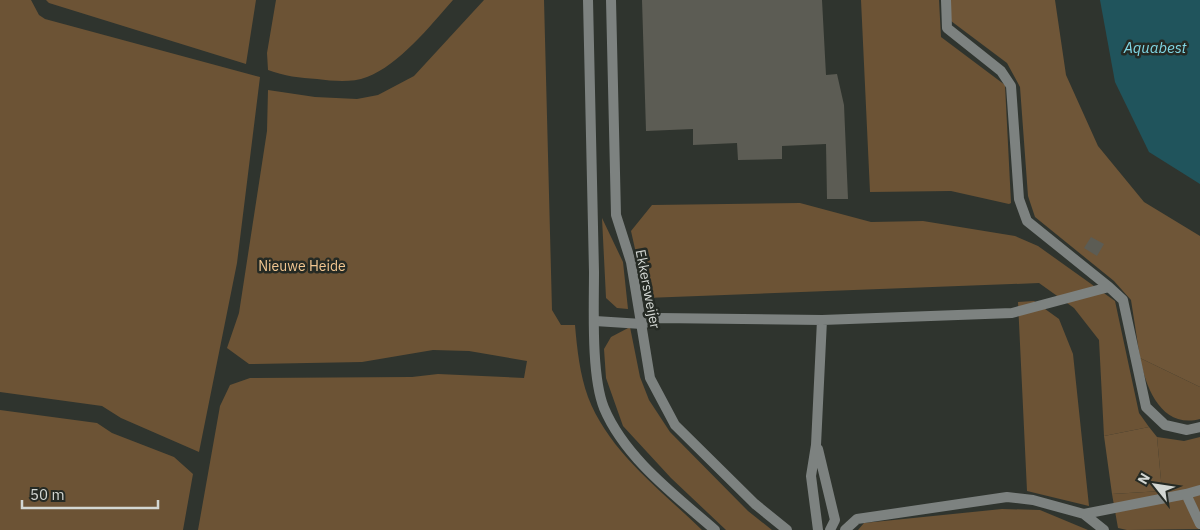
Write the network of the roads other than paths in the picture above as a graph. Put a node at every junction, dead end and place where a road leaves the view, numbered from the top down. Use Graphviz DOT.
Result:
graph roads {
  1 [pos="588,0"];
  2 [pos="611,0"];
  3 [pos="946,0"];
  4 [pos="1109,287"];
  5 [pos="822,320"];
  6 [pos="595,321"];
  7 [pos="642,324"];
  8 [pos="1200,427"];
  9 [pos="816,445"];
  10 [pos="1200,490"];
  11 [pos="1186,494"];
  12 [pos="1084,514"];
  13 [pos="1200,524"];
  14 [pos="715,530"];
  15 [pos="787,530"];
  16 [pos="818,530"];
  17 [pos="830,530"];
  18 [pos="845,530"];
  19 [pos="1104,530"];
  1 -- 6 [label="street"];
  2 -- 7 [label="street, Ekkersweijer"];
  3 -- 4 [label="street"];
  4 -- 5 [label="street"];
  4 -- 8 [label="street"];
  5 -- 7 [label="street"];
  5 -- 9 [label="street"];
  6 -- 7 [label="street"];
  6 -- 14 [label="street"];
  7 -- 15 [label="street, Ekkersweijer"];
  9 -- 16 [label="street"];
  9 -- 17 [label="street"];
  10 -- 11 [label="street"];
  11 -- 12 [label="street"];
  11 -- 13 [label="street"];
  12 -- 18 [label="street"];
  12 -- 19 [label="street"];
}
